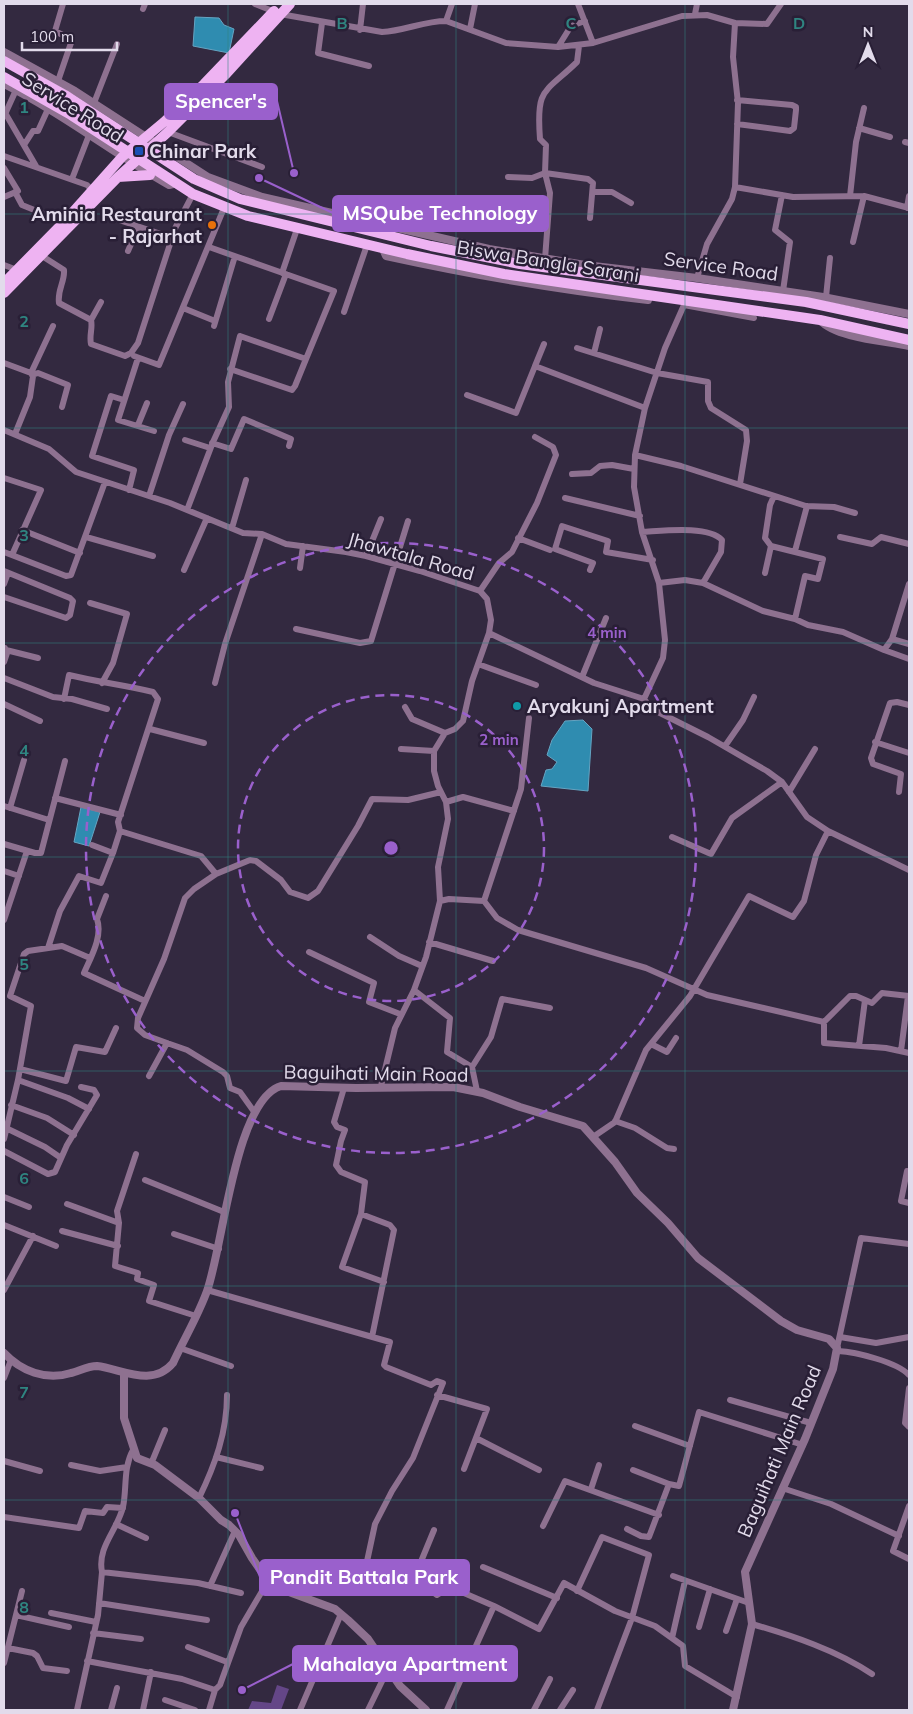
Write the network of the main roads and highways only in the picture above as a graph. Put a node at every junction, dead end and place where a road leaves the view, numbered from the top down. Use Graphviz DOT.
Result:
graph roads {
  1 [pos="290,4"];
  2 [pos="279,10"];
  3 [pos="4,60"];
  4 [pos="4,77"];
  5 [pos="146,143"];
  6 [pos="130,158"];
  7 [pos="150,174"];
  8 [pos="118,177"];
  9 [pos="4,283"];
  10 [pos="4,294"];
  11 [pos="909,324"];
  12 [pos="909,340"];
  1 -- 2 [label="main road"];
  2 -- 5 [label="main road"];
  2 -- 5 [label="main road"];
  3 -- 5 [label="main road, Biswa Bangla Sarani"];
  4 -- 6 [label="main road, Biswa Bangla Sarani"];
  5 -- 6 [label="main road"];
  5 -- 11 [label="main road, Biswa Bangla Sarani"];
  6 -- 8 [label="main road"];
  6 -- 9 [label="main road"];
  6 -- 12 [label="main road, Biswa Bangla Sarani"];
  7 -- 8 [label="main road"];
  8 -- 10 [label="main road"];
}
